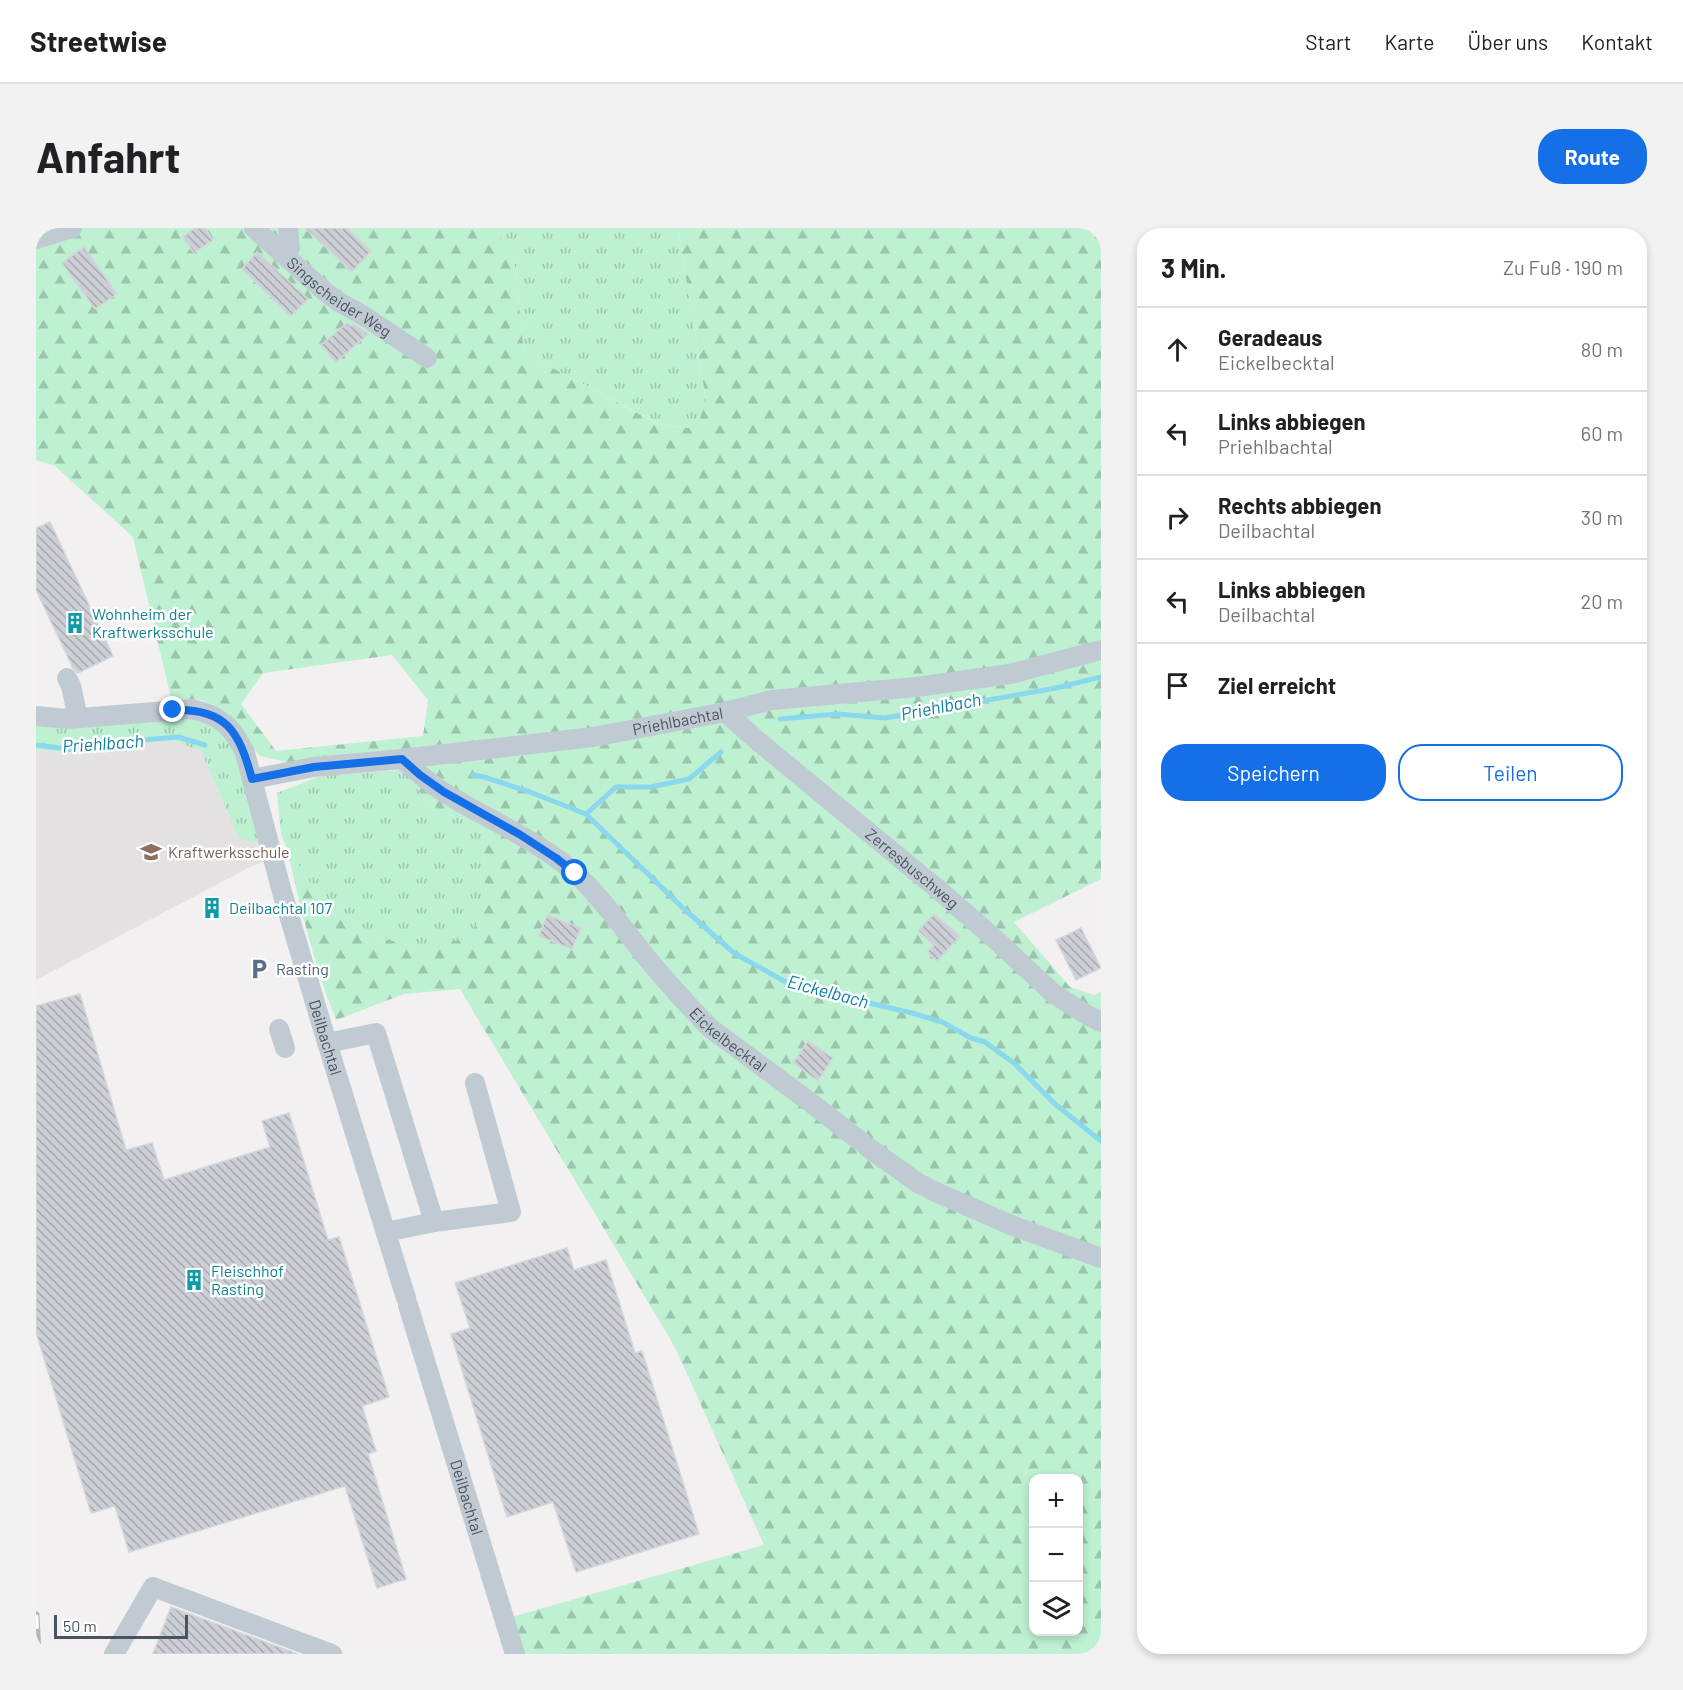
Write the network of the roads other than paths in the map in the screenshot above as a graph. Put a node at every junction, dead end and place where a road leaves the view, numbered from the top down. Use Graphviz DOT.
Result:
graph roads {
  1 [pos="72,228"];
  2 [pos="254,228"];
  3 [pos="288,228"];
  4 [pos="36,239"];
  5 [pos="274,245"];
  6 [pos="427,358"];
  7 [pos="1101,650"];
  8 [pos="67,678"];
  9 [pos="725,712"];
  10 [pos="36,716"];
  11 [pos="78,718"];
  12 [pos="402,759"];
  13 [pos="252,779"];
  14 [pos="1101,1023"];
  15 [pos="279,1029"];
  16 [pos="327,1043"];
  17 [pos="285,1048"];
  18 [pos="475,1083"];
  19 [pos="434,1222"];
  20 [pos="386,1232"];
  21 [pos="1101,1258"];
  22 [pos="114,1654"];
  23 [pos="332,1654"];
  24 [pos="515,1654"];
  1 -- 4 [label="street"];
  2 -- 5 [label="street, Singscheider Weg"];
  3 -- 5 [label="street"];
  5 -- 6 [label="street, Singscheider Weg"];
  7 -- 9 [label="street, Priehlbachtal"];
  8 -- 11 [label="street"];
  9 -- 12 [label="street, Priehlbachtal"];
  9 -- 14 [label="street, Zerresbuschweg"];
  10 -- 11 [label="street, Deilbachtal"];
  11 -- 13 [label="street, Deilbachtal"];
  12 -- 13 [label="street, Priehlbachtal"];
  12 -- 21 [label="street, Eickelbecktal"];
  13 -- 16 [label="street, Deilbachtal"];
  15 -- 17 [label="street"];
  16 -- 19 [label="street"];
  16 -- 20 [label="street, Deilbachtal"];
  18 -- 19 [label="street"];
  19 -- 20 [label="street"];
  20 -- 24 [label="street, Deilbachtal"];
  22 -- 23 [label="street"];
}
